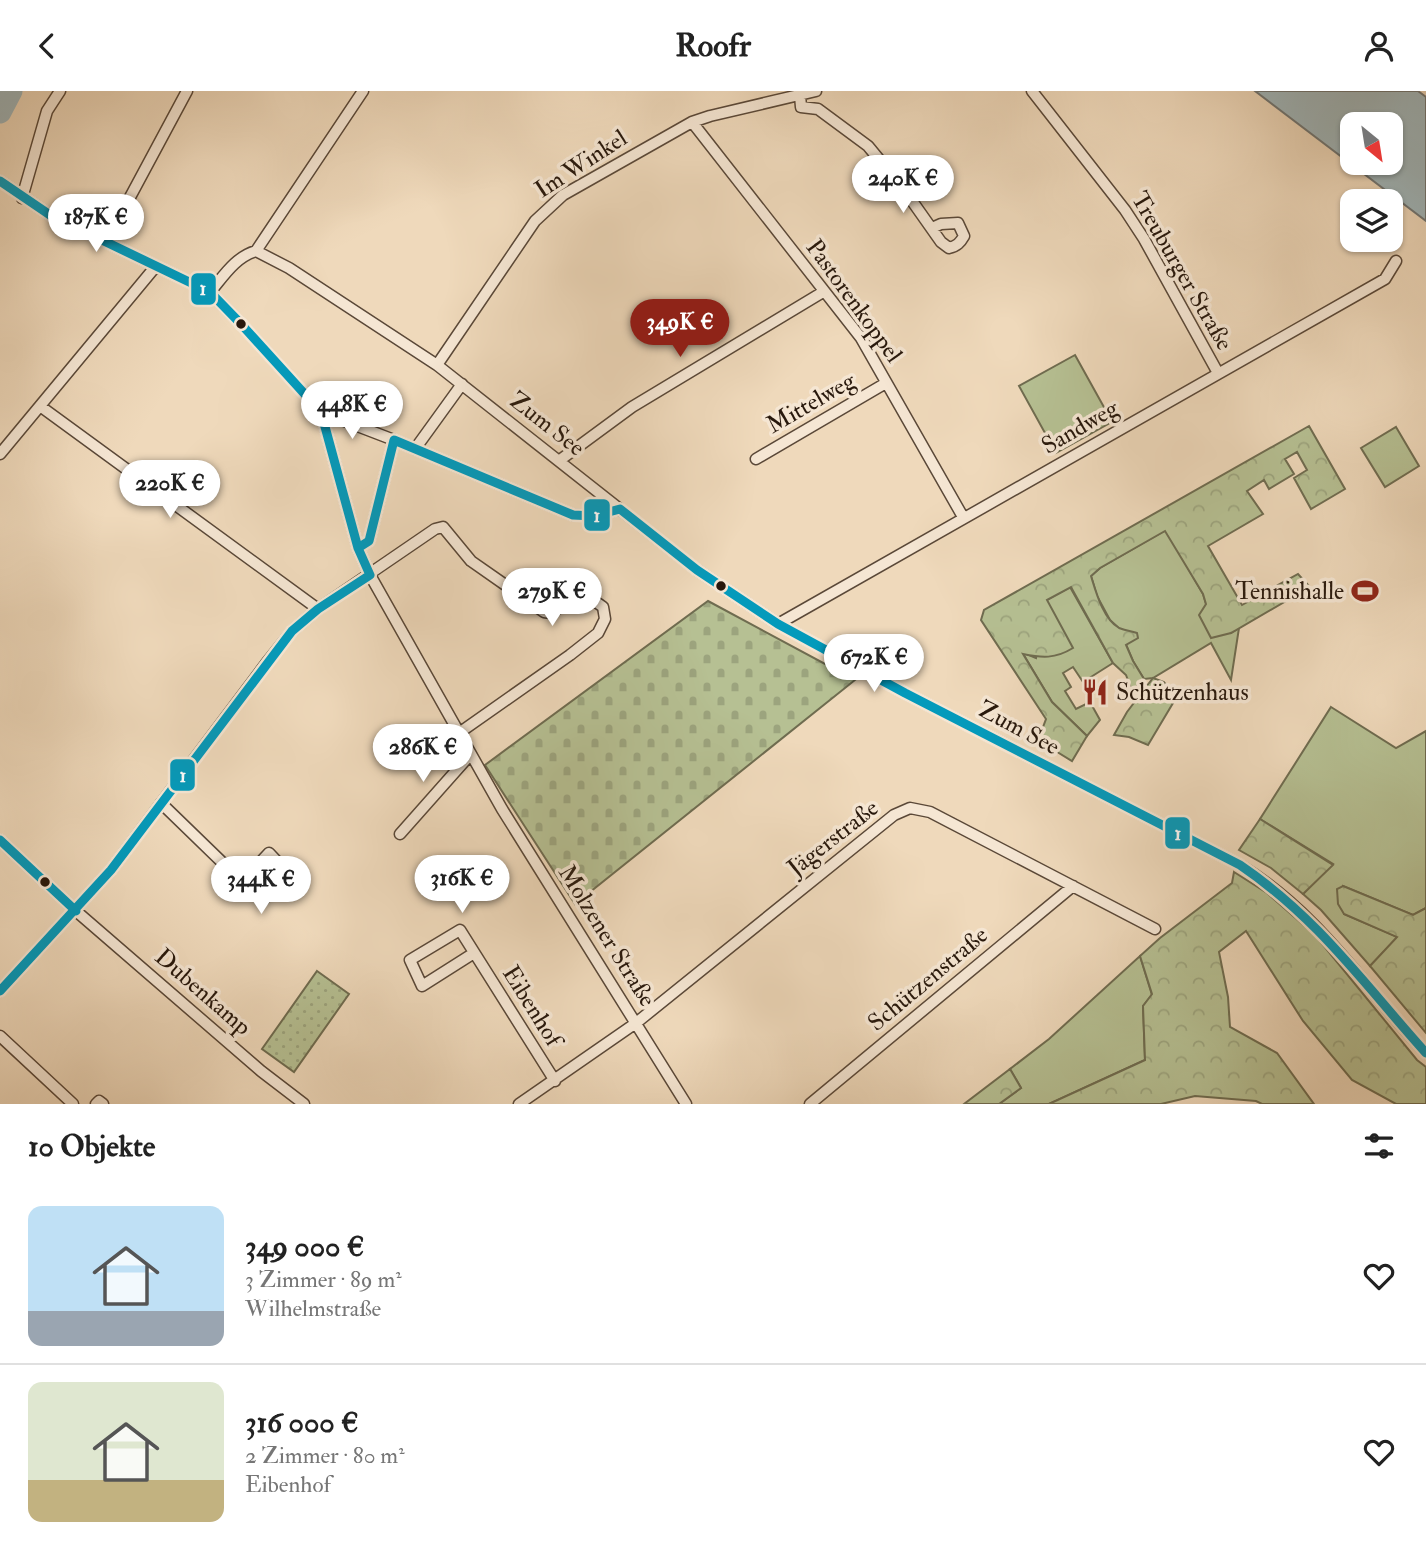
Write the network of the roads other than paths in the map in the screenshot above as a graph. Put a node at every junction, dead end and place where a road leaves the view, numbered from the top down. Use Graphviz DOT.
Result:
graph roads {
  1 [pos="60,91"];
  2 [pos="187,91"];
  3 [pos="363,91"];
  4 [pos="1032,91"];
  5 [pos="807,92"];
  6 [pos="692,122"];
  7 [pos="1,182"];
  8 [pos="22,198"];
  9 [pos="932,228"];
  10 [pos="106,242"];
  11 [pos="256,251"];
  12 [pos="1396,261"];
  13 [pos="156,266"];
  14 [pos="210,292"];
  15 [pos="823,292"];
  16 [pos="437,365"];
  17 [pos="1218,373"];
  18 [pos="887,383"];
  19 [pos="462,384"];
  20 [pos="40,406"];
  21 [pos="321,412"];
  22 [pos="394,440"];
  23 [pos="415,449"];
  24 [pos="0,454"];
  25 [pos="756,459"];
  26 [pos="560,460"];
  27 [pos="620,509"];
  28 [pos="962,517"];
  29 [pos="358,548"];
  30 [pos="370,575"];
  31 [pos="318,609"];
  32 [pos="778,624"];
  33 [pos="459,733"];
  34 [pos="470,755"];
  35 [pos="161,803"];
  36 [pos="400,834"];
  37 [pos="0,840"];
  38 [pos="242,882"];
  39 [pos="1073,886"];
  40 [pos="76,911"];
  41 [pos="1155,929"];
  42 [pos="474,953"];
  43 [pos="0,991"];
  44 [pos="636,1023"];
  45 [pos="0,1036"];
  46 [pos="1426,1053"];
  47 [pos="555,1081"];
  48 [pos="73,1104"];
  49 [pos="96,1104"];
  50 [pos="103,1104"];
  51 [pos="304,1104"];
  52 [pos="519,1104"];
  53 [pos="686,1104"];
  54 [pos="810,1104"];
  1 -- 8 [label="street"];
  2 -- 10 [label="street"];
  3 -- 11 [label="street"];
  4 -- 17 [label="street, Treuburger Straße"];
  5 -- 6 [label="street, Im Winkel"];
  5 -- 9 [label="street"];
  6 -- 15 [label="street, Pastorenkoppel"];
  6 -- 16 [label="street, Im Winkel"];
  7 -- 8 [label="street"];
  8 -- 10 [label="street"];
  10 -- 13 [label="street"];
  11 -- 14 [label="street"];
  11 -- 16 [label="street, Zum See"];
  12 -- 17 [label="street, Sandweg"];
  13 -- 14 [label="street"];
  13 -- 20 [label="street"];
  14 -- 21 [label="street, Molzener Straße"];
  15 -- 18 [label="street, Pastorenkoppel"];
  15 -- 26 [label="street"];
  16 -- 19 [label="street, Zum See"];
  17 -- 28 [label="street, Sandweg"];
  18 -- 25 [label="street, Mittelweg"];
  18 -- 28 [label="street, Pastorenkoppel"];
  19 -- 23 [label="street"];
  19 -- 26 [label="street, Zum See"];
  20 -- 24 [label="street"];
  20 -- 31 [label="street"];
  21 -- 22 [label="street"];
  21 -- 29 [label="street, Molzener Straße"];
  22 -- 23 [label="street"];
  22 -- 29 [label="street"];
  23 -- 27 [label="street"];
  26 -- 27 [label="street, Zum See"];
  27 -- 32 [label="street, Zum See"];
  28 -- 32 [label="street, Sandweg"];
  29 -- 30 [label="street, Molzener Straße"];
  30 -- 31 [label="street"];
  30 -- 33 [label="street, Molzener Straße"];
  30 -- 33 [label="street"];
  31 -- 35 [label="street"];
  32 -- 46 [label="street, Zum See"];
  33 -- 34 [label="street, Molzener Straße"];
  34 -- 36 [label="street"];
  34 -- 44 [label="street, Molzener Straße"];
  35 -- 38 [label="street"];
  35 -- 40 [label="street"];
  37 -- 40 [label="street, Dubenkamp"];
  39 -- 41 [label="street, Jägerstraße"];
  39 -- 44 [label="street, Jägerstraße"];
  39 -- 54 [label="street, Schützenstraße"];
  40 -- 43 [label="street"];
  40 -- 51 [label="street, Dubenkamp"];
  42 -- 42 [label="street, Eibenhof"];
  42 -- 47 [label="street, Eibenhof"];
  44 -- 47 [label="street"];
  44 -- 53 [label="street, Molzener Straße"];
  45 -- 48 [label="street"];
  47 -- 52 [label="street"];
  49 -- 50 [label="street"];
}
